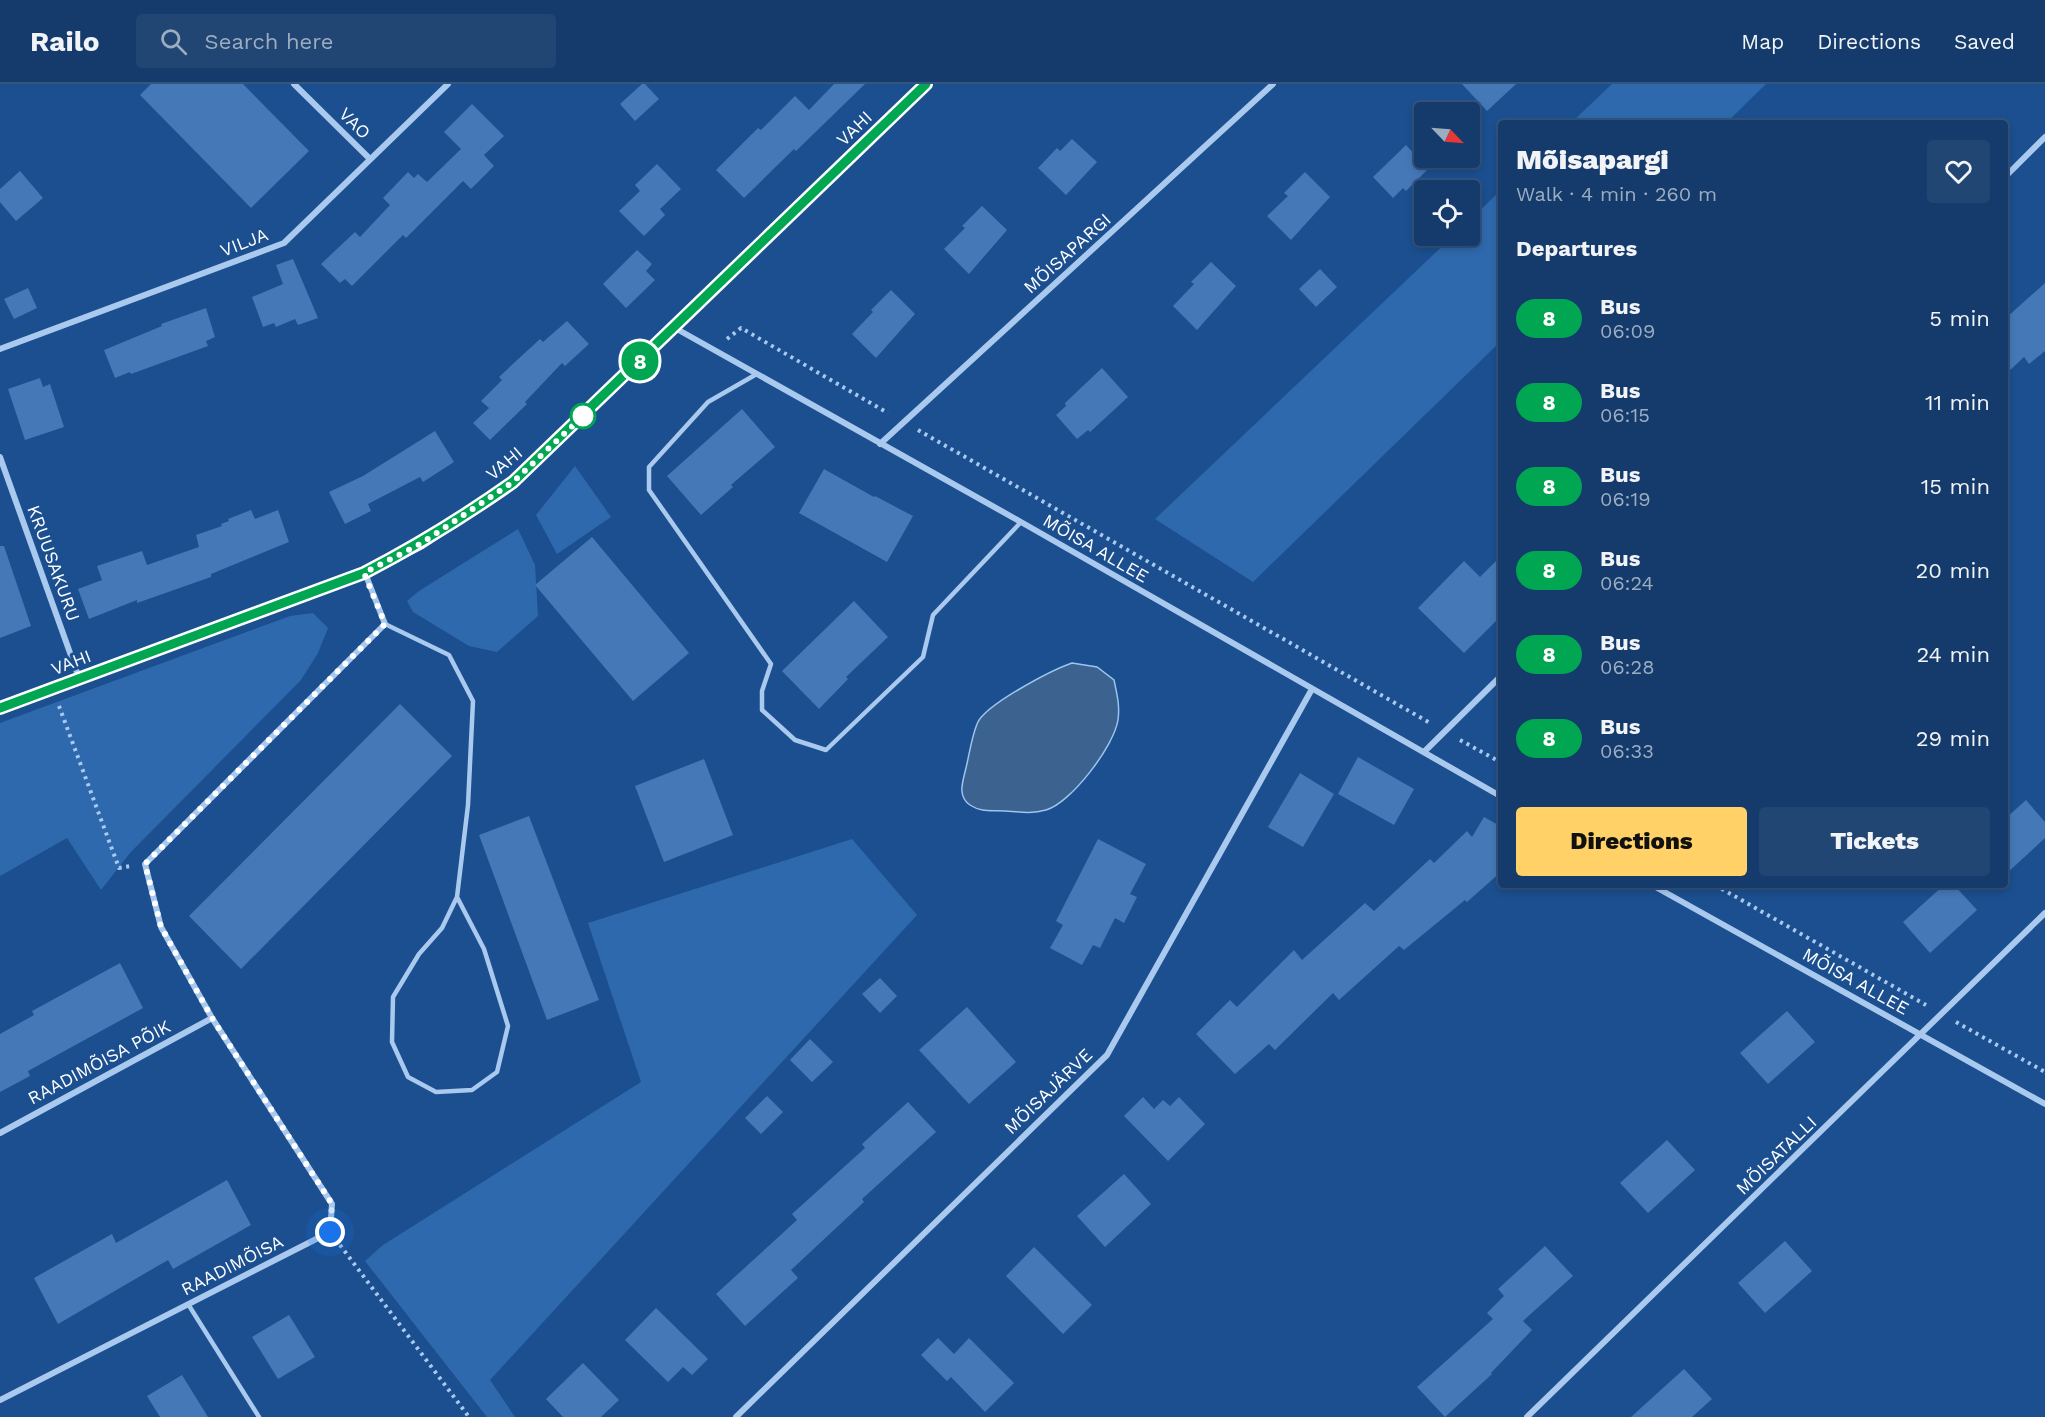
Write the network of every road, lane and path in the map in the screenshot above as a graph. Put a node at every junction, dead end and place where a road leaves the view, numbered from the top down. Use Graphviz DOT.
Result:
graph roads {
  1 [pos="294,84"];
  2 [pos="448,84"];
  3 [pos="926,84"];
  4 [pos="1273,84"];
  5 [pos="2045,137"];
  6 [pos="370,159"];
  7 [pos="2008,174"];
  8 [pos="675,328"];
  9 [pos="0,349"];
  10 [pos="711,350"];
  11 [pos="755,375"];
  12 [pos="904,422"];
  13 [pos="880,444"];
  14 [pos="0,457"];
  15 [pos="1021,522"];
  16 [pos="364,573"];
  17 [pos="385,624"];
  18 [pos="79,678"];
  19 [pos="1498,679"];
  20 [pos="52,688"];
  21 [pos="1312,689"];
  22 [pos="0,708"];
  23 [pos="1444,732"];
  24 [pos="1425,751"];
  25 [pos="1498,762"];
  26 [pos="1498,794"];
  27 [pos="145,864"];
  28 [pos="1657,888"];
  29 [pos="1720,888"];
  30 [pos="456,897"];
  31 [pos="2045,913"];
  32 [pos="1942,1014"];
  33 [pos="212,1018"];
  34 [pos="1922,1035"];
  35 [pos="2045,1072"];
  36 [pos="2045,1104"];
  37 [pos="0,1133"];
  38 [pos="330,1232"];
  39 [pos="188,1304"];
  40 [pos="0,1400"];
  41 [pos="260,1417"];
  42 [pos="469,1417"];
  43 [pos="736,1417"];
  44 [pos="1527,1417"];
  1 -- 6 [label="street, VAO"];
  2 -- 6 [label="street, VILJA"];
  3 -- 8 [label="street, VAHI"];
  4 -- 12 [label="street, MÕISAPARGI"];
  5 -- 7 [label="street"];
  6 -- 9 [label="street, VILJA"];
  8 -- 10 [label="street, MÕISA ALLEE"];
  8 -- 16 [label="street, VAHI"];
  10 -- 11 [label="street, MÕISA ALLEE"];
  10 -- 12 [label="path"];
  11 -- 13 [label="street, MÕISA ALLEE"];
  11 -- 15 [label="lane"];
  12 -- 13 [label="street, MÕISAPARGI"];
  12 -- 23 [label="path"];
  13 -- 15 [label="street, MÕISA ALLEE"];
  14 -- 18 [label="street, KRUUSAKURU"];
  15 -- 21 [label="street, MÕISA ALLEE"];
  16 -- 17 [label="street"];
  16 -- 18 [label="street, VAHI"];
  17 -- 27 [label="street"];
  17 -- 30 [label="lane"];
  18 -- 20 [label="street, VAHI"];
  19 -- 23 [label="street"];
  20 -- 22 [label="street, VAHI"];
  20 -- 27 [label="path"];
  21 -- 24 [label="street, MÕISA ALLEE"];
  21 -- 43 [label="street, MÕISAJÄRVE"];
  23 -- 24 [label="street"];
  23 -- 25 [label="path"];
  24 -- 26 [label="street, MÕISA ALLEE"];
  27 -- 33 [label="street"];
  28 -- 34 [label="street, MÕISA ALLEE"];
  29 -- 32 [label="path"];
  30 -- 30 [label="lane"];
  31 -- 32 [label="street, MÕISATALLI"];
  32 -- 34 [label="street, MÕISATALLI"];
  32 -- 35 [label="path"];
  33 -- 37 [label="street, RAADIMÕISA PÕIK"];
  33 -- 38 [label="street"];
  34 -- 36 [label="street, MÕISA ALLEE"];
  34 -- 44 [label="street, MÕISATALLI"];
  38 -- 39 [label="street, RAADIMÕISA"];
  38 -- 42 [label="path"];
  39 -- 40 [label="street, RAADIMÕISA"];
  39 -- 41 [label="lane"];
}
